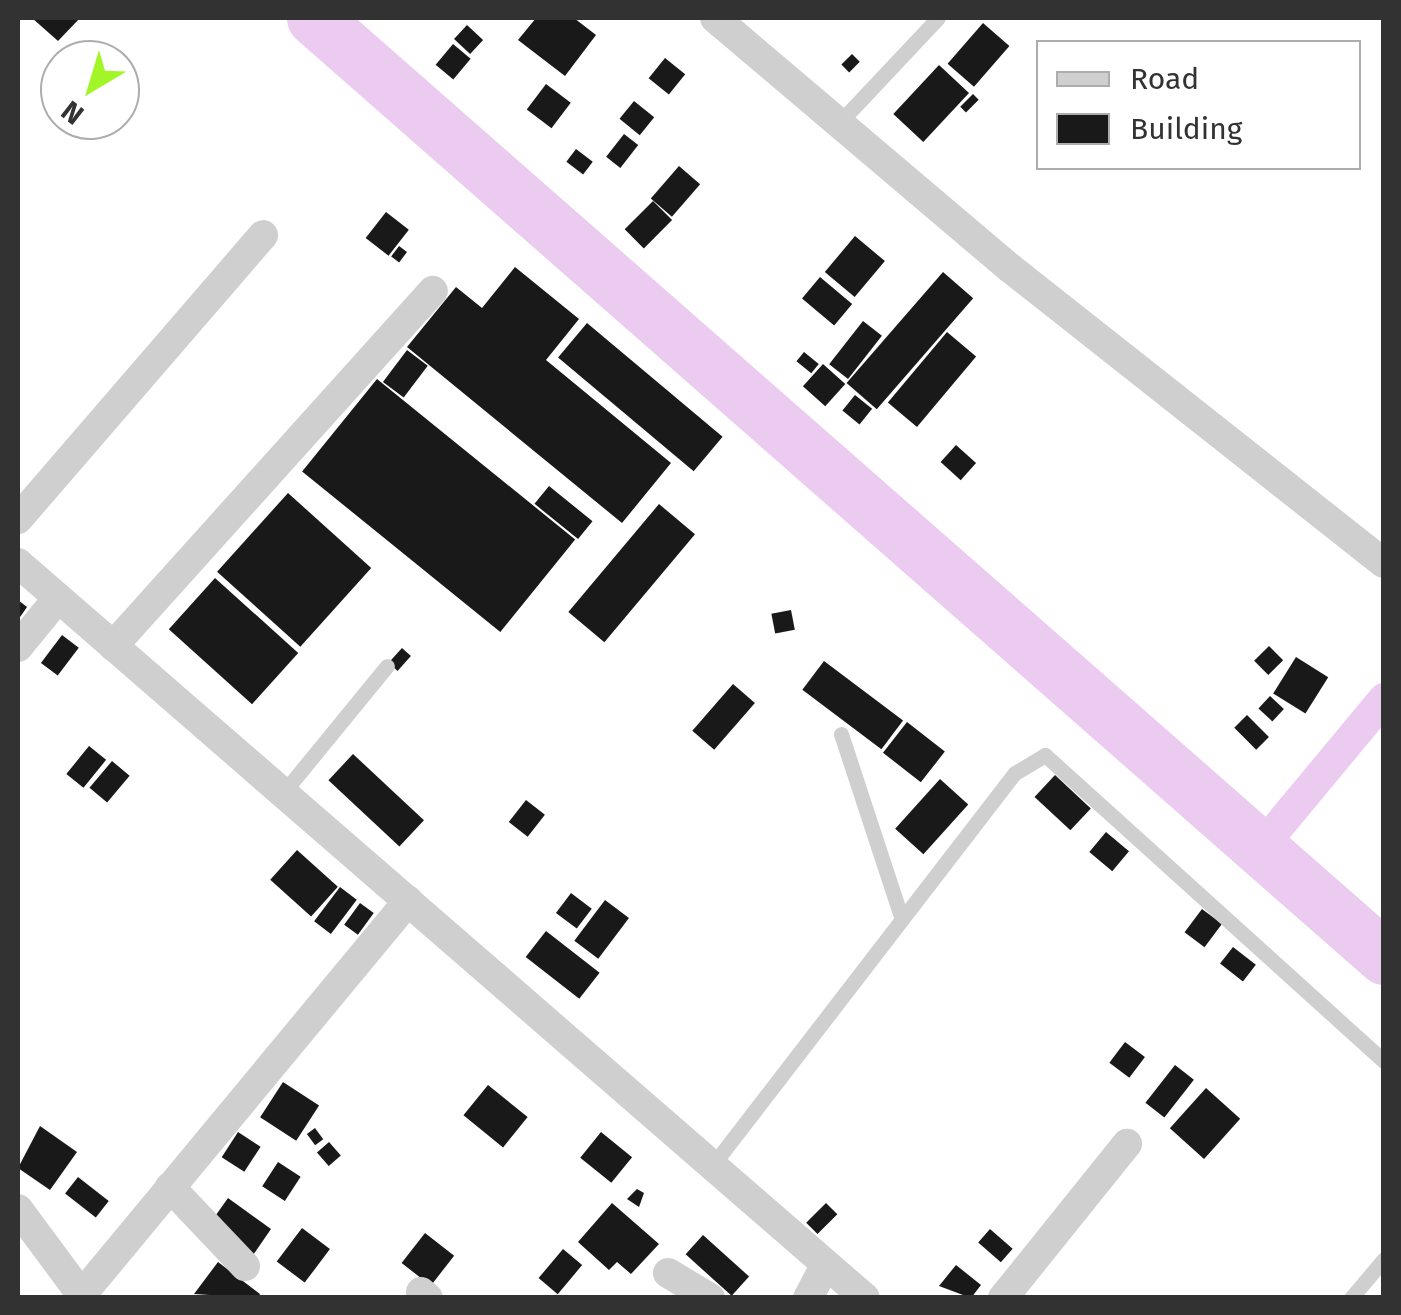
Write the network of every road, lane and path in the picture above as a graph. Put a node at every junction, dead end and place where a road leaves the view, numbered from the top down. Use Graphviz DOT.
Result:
graph roads {
  1 [pos="714,18"];
  2 [pos="938,18"];
  3 [pos="839,123"];
  4 [pos="263,235"];
  5 [pos="433,291"];
  6 [pos="18,519"];
  7 [pos="18,563"];
  8 [pos="1384,563"];
  9 [pos="58,598"];
  10 [pos="114,646"];
  11 [pos="18,647"];
  12 [pos="387,666"];
  13 [pos="841,734"];
  14 [pos="283,792"];
  15 [pos="408,901"];
  16 [pos="901,917"];
  17 [pos="1384,1061"];
  18 [pos="1127,1144"];
  19 [pos="712,1166"];
  20 [pos="170,1188"];
  21 [pos="18,1209"];
  22 [pos="1384,1259"];
  23 [pos="826,1264"];
  24 [pos="245,1266"];
  25 [pos="668,1274"];
  26 [pos="80,1296"];
  27 [pos="710,1298"];
  28 [pos="808,1298"];
  29 [pos="865,1298"];
  30 [pos="1002,1298"];
  31 [pos="1351,1298"];
  1 -- 3 [label="street"];
  2 -- 3 [label="lane"];
  3 -- 8 [label="street"];
  4 -- 6 [label="street"];
  5 -- 10 [label="street"];
  7 -- 9 [label="street"];
  9 -- 10 [label="street"];
  9 -- 11 [label="street"];
  10 -- 14 [label="street"];
  12 -- 14 [label="lane"];
  13 -- 16 [label="lane"];
  14 -- 15 [label="street"];
  15 -- 19 [label="street"];
  15 -- 20 [label="street"];
  16 -- 17 [label="lane"];
  16 -- 19 [label="lane"];
  18 -- 30 [label="street"];
  19 -- 23 [label="street"];
  20 -- 24 [label="street"];
  20 -- 26 [label="street"];
  21 -- 26 [label="street"];
  22 -- 31 [label="lane"];
  23 -- 28 [label="street"];
  23 -- 29 [label="street"];
  25 -- 27 [label="street"];
}
